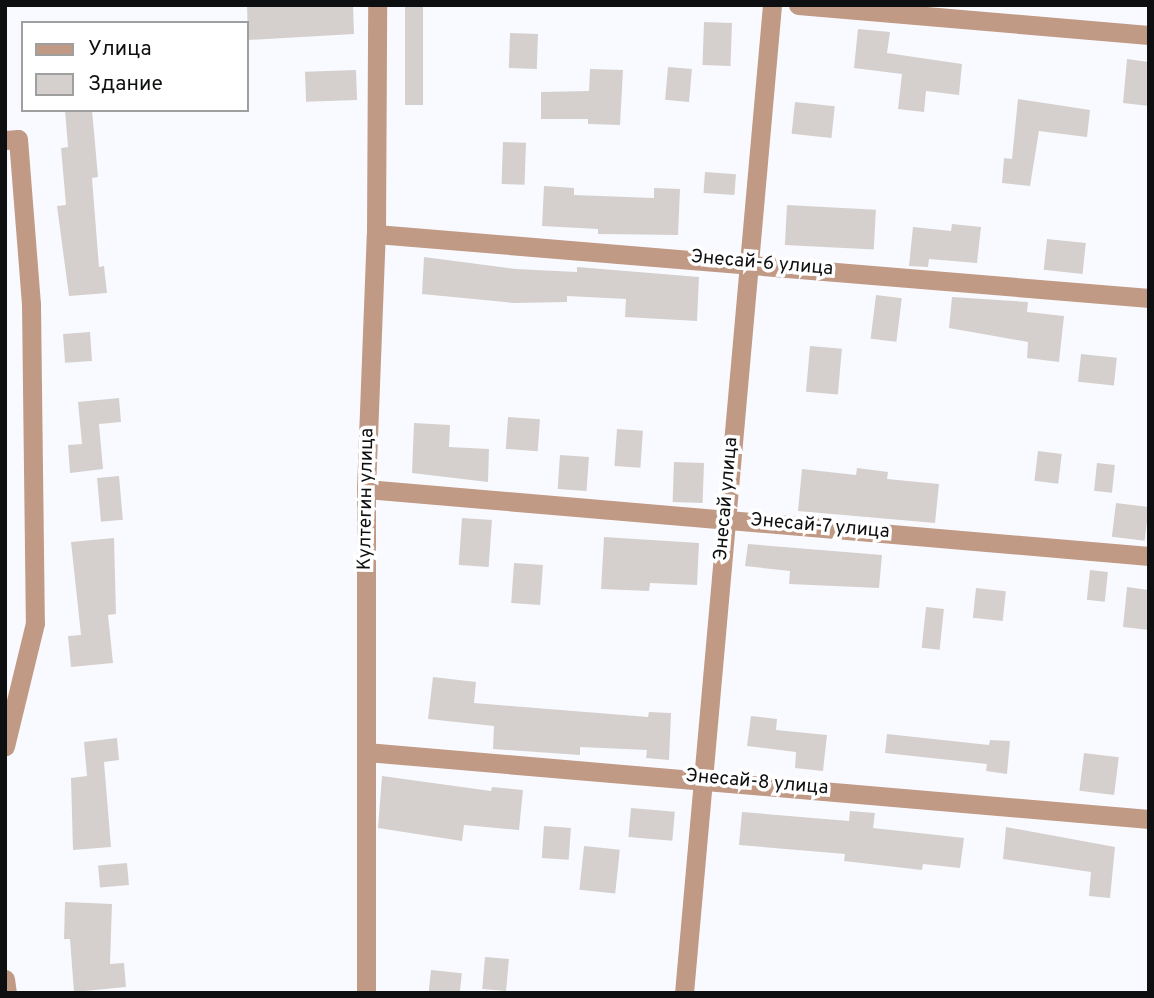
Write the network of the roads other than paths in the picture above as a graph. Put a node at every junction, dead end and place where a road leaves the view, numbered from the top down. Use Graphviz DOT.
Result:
graph roads {
  1 [pos="377,5"];
  2 [pos="772,5"];
  3 [pos="798,5"];
  4 [pos="1149,35"];
  5 [pos="5,140"];
  6 [pos="376,234"];
  7 [pos="748,262"];
  8 [pos="1149,298"];
  9 [pos="366,489"];
  10 [pos="726,518"];
  11 [pos="1149,555"];
  12 [pos="5,746"];
  13 [pos="366,752"];
  14 [pos="703,778"];
  15 [pos="1149,820"];
  16 [pos="5,979"];
  17 [pos="6,993"];
  18 [pos="366,993"];
  19 [pos="684,993"];
  1 -- 6 [label="street, Култегин улица"];
  2 -- 7 [label="street, Энесай улица"];
  3 -- 4 [label="street"];
  5 -- 12 [label="street"];
  6 -- 7 [label="street, Энесай-6 улица"];
  6 -- 9 [label="street, Култегин улица"];
  7 -- 8 [label="street, Энесай-6 улица"];
  7 -- 10 [label="street, Энесай улица"];
  9 -- 10 [label="street, Энесай-7 улица"];
  9 -- 13 [label="street, Култегин улица"];
  10 -- 11 [label="street, Энесай-7 улица"];
  10 -- 14 [label="street, Энесай улица"];
  13 -- 14 [label="street, Энесай-8 улица"];
  13 -- 18 [label="street, Култегин улица"];
  14 -- 15 [label="street, Энесай-8 улица"];
  14 -- 19 [label="street, Энесай улица"];
  16 -- 17 [label="street"];
}
